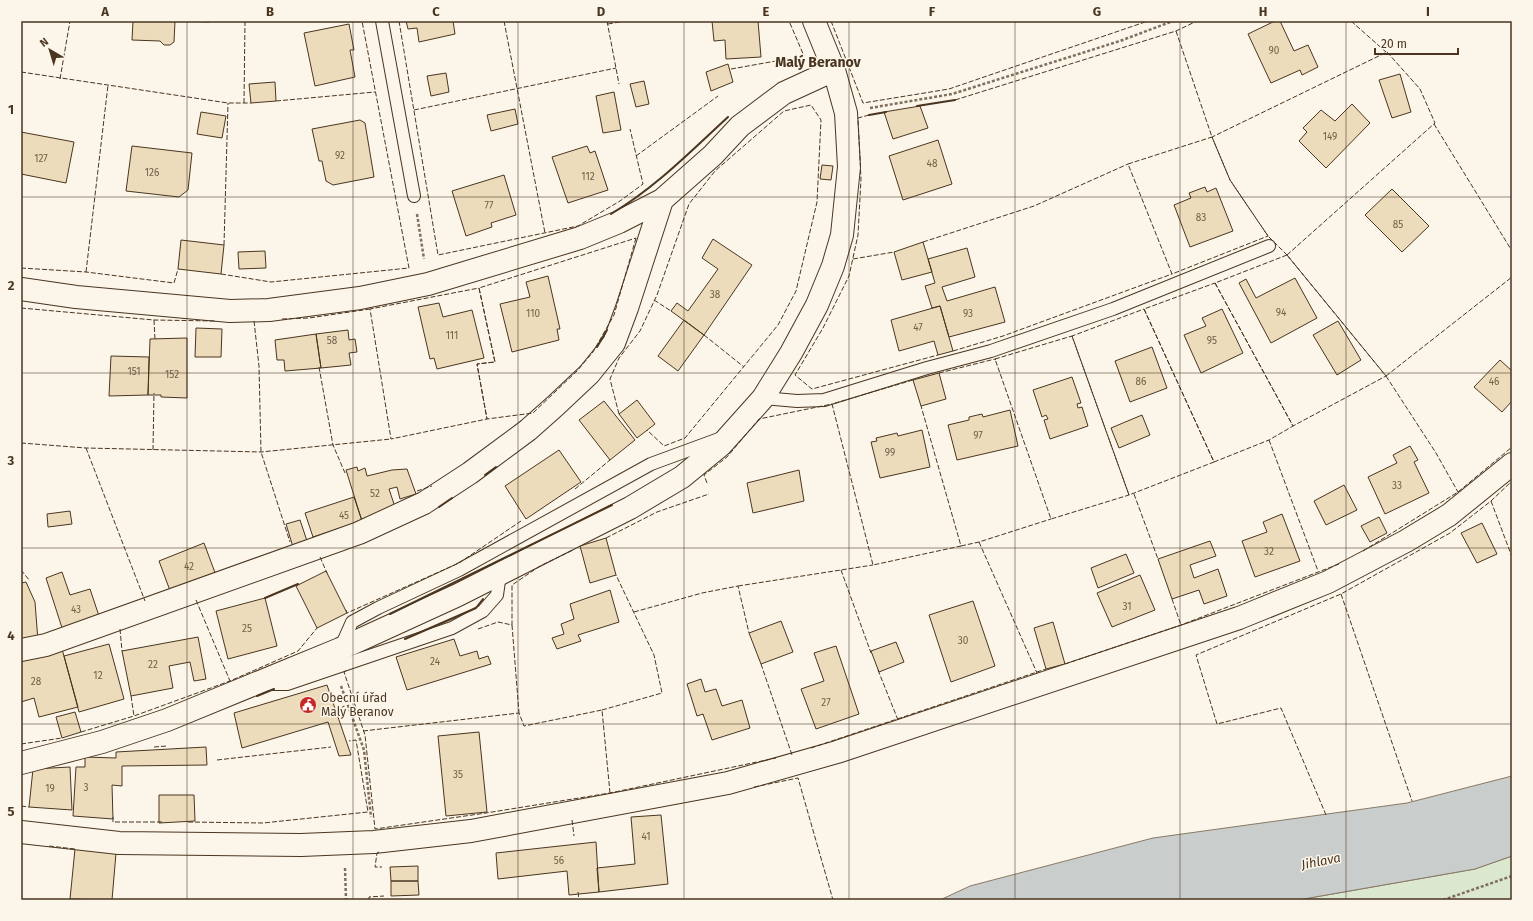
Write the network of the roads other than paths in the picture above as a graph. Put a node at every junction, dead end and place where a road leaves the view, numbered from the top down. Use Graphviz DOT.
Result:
graph roads {
  1 [pos="382,21"];
  2 [pos="814,21"];
  3 [pos="834,70"];
  4 [pos="414,196"];
  5 [pos="662,200"];
  6 [pos="1269,246"];
  7 [pos="21,288"];
  8 [pos="763,398"];
  9 [pos="729,435"];
  10 [pos="1512,464"];
  11 [pos="21,650"];
  12 [pos="338,659"];
  13 [pos="21,763"];
  14 [pos="21,832"];
  1 -- 4 [label="lane"];
  2 -- 3 [label="street"];
  3 -- 5 [label="street"];
  3 -- 8 [label="street"];
  5 -- 7 [label="street"];
  5 -- 11 [label="street"];
  6 -- 8 [label="lane"];
  8 -- 9 [label="street"];
  9 -- 12 [label="street"];
  9 -- 12 [label="lane"];
  10 -- 14 [label="street"];
  12 -- 13 [label="street"];
}
